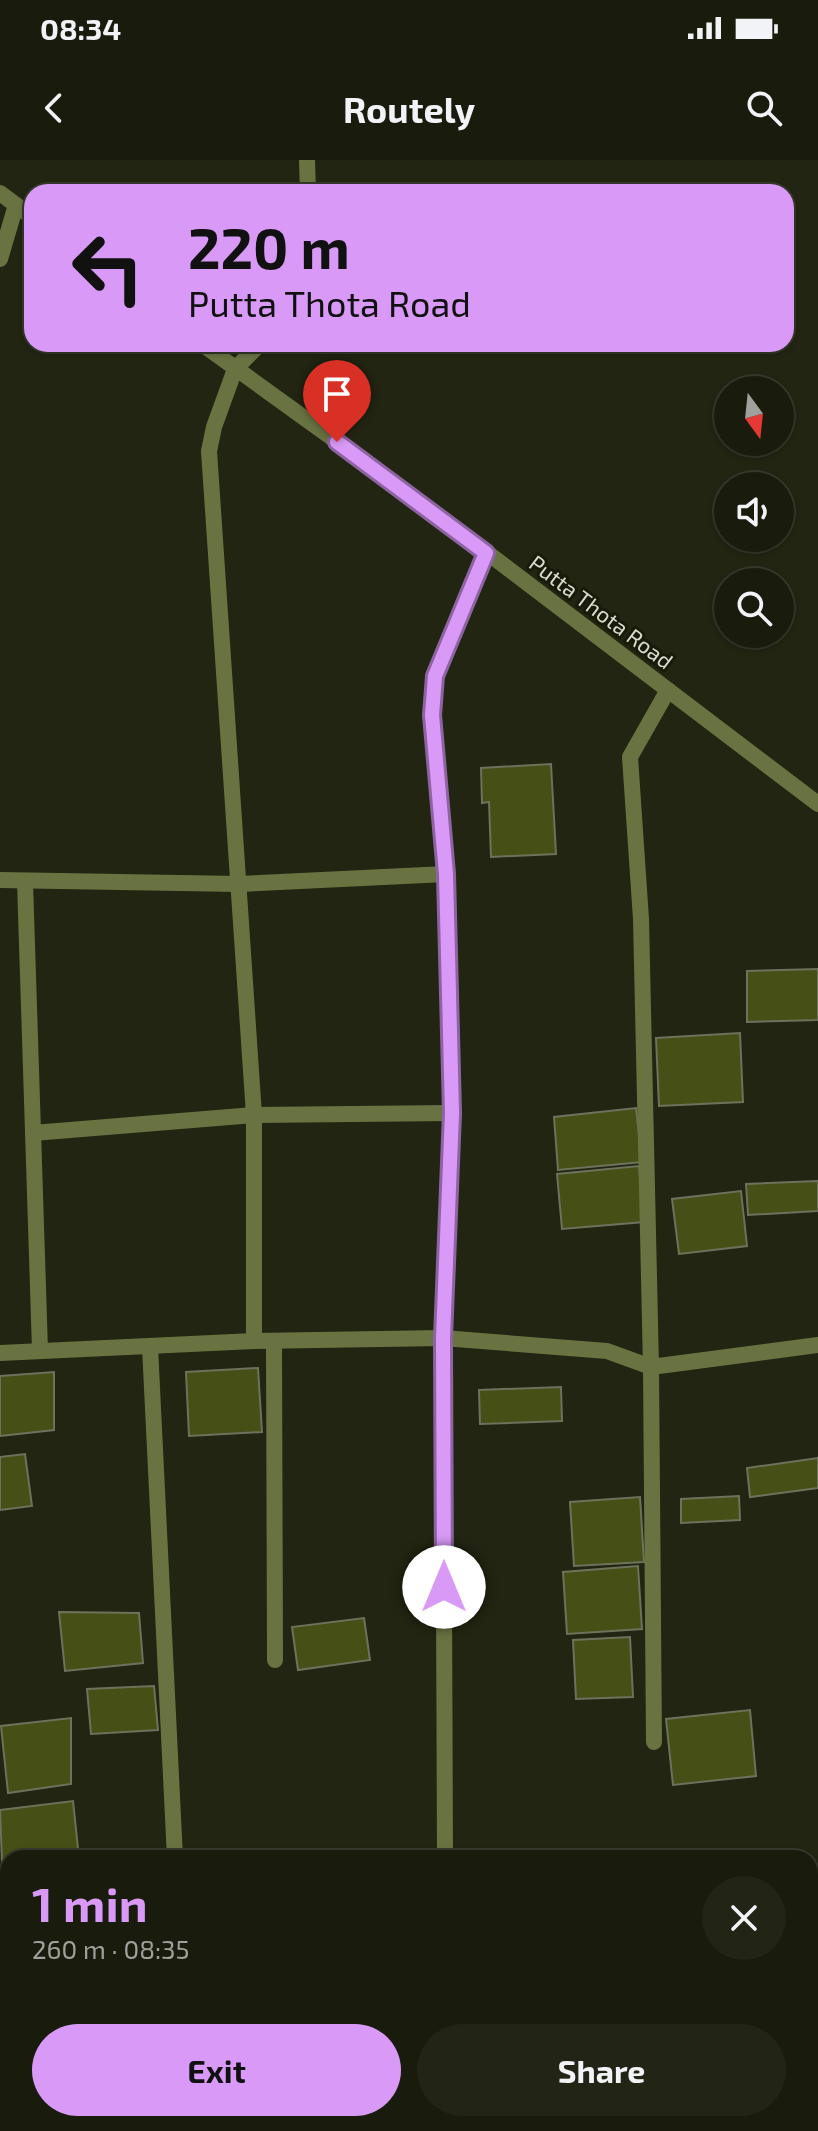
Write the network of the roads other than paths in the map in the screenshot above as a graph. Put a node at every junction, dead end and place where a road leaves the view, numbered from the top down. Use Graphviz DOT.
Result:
graph roads {
  1 [pos="307,160"];
  2 [pos="308,184"];
  3 [pos="0,193"];
  4 [pos="16,205"];
  5 [pos="24,211"];
  6 [pos="0,259"];
  7 [pos="213,352"];
  8 [pos="252,352"];
  9 [pos="235,369"];
  10 [pos="486,553"];
  11 [pos="668,690"];
  12 [pos="818,804"];
  13 [pos="446,874"];
  14 [pos="0,880"];
  15 [pos="25,882"];
  16 [pos="239,884"];
  17 [pos="452,1113"];
  18 [pos="254,1115"];
  19 [pos="33,1133"];
  20 [pos="443,1338"];
  21 [pos="254,1341"];
  22 [pos="274,1341"];
  23 [pos="818,1345"];
  24 [pos="150,1347"];
  25 [pos="40,1350"];
  26 [pos="0,1353"];
  27 [pos="651,1367"];
  28 [pos="275,1660"];
  29 [pos="654,1742"];
  30 [pos="175,1850"];
  31 [pos="445,1850"];
  1 -- 2 [label="street"];
  3 -- 4 [label="street"];
  4 -- 5 [label="street"];
  4 -- 6 [label="street"];
  7 -- 9 [label="street, Putta Thota Road"];
  8 -- 9 [label="street"];
  9 -- 10 [label="street, Putta Thota Road"];
  9 -- 16 [label="street"];
  10 -- 11 [label="street, Putta Thota Road"];
  10 -- 13 [label="street"];
  11 -- 12 [label="street, Putta Thota Road"];
  11 -- 27 [label="street"];
  13 -- 16 [label="street"];
  13 -- 17 [label="street"];
  14 -- 15 [label="street"];
  15 -- 16 [label="street"];
  15 -- 19 [label="street"];
  16 -- 18 [label="street"];
  17 -- 18 [label="street"];
  17 -- 20 [label="street"];
  18 -- 19 [label="street"];
  18 -- 21 [label="street"];
  19 -- 25 [label="street"];
  20 -- 22 [label="street"];
  20 -- 27 [label="street"];
  20 -- 31 [label="street"];
  21 -- 22 [label="street"];
  21 -- 24 [label="street"];
  22 -- 28 [label="street"];
  23 -- 27 [label="street"];
  24 -- 25 [label="street"];
  24 -- 30 [label="street"];
  25 -- 26 [label="street"];
  27 -- 29 [label="street"];
}
